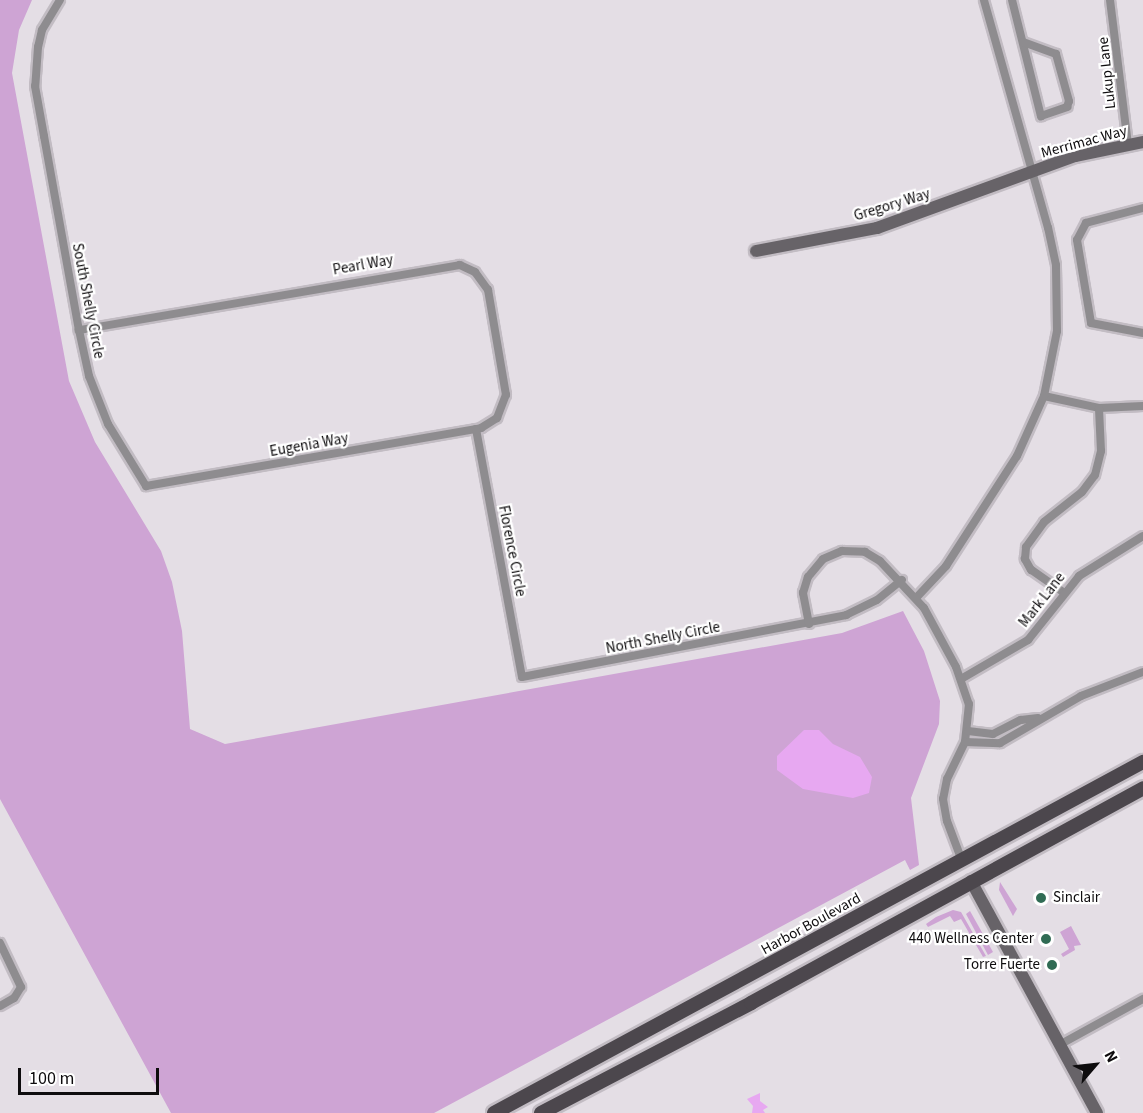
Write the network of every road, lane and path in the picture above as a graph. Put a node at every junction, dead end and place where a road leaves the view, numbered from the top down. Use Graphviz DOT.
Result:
graph roads {
  1 [pos="60,0"];
  2 [pos="984,0"];
  3 [pos="1012,0"];
  4 [pos="1110,0"];
  5 [pos="1023,42"];
  6 [pos="1143,142"];
  7 [pos="1128,144"];
  8 [pos="1032,172"];
  9 [pos="1143,208"];
  10 [pos="756,251"];
  11 [pos="79,330"];
  12 [pos="1143,333"];
  13 [pos="1044,396"];
  14 [pos="1143,406"];
  15 [pos="1099,408"];
  16 [pos="476,429"];
  17 [pos="146,486"];
  18 [pos="1143,536"];
  19 [pos="902,580"];
  20 [pos="1063,592"];
  21 [pos="916,598"];
  22 [pos="809,624"];
  23 [pos="1143,672"];
  24 [pos="522,677"];
  25 [pos="961,679"];
  26 [pos="1039,718"];
  27 [pos="1009,726"];
  28 [pos="968,731"];
  29 [pos="1014,737"];
  30 [pos="965,742"];
  31 [pos="1143,762"];
  32 [pos="1143,788"];
  33 [pos="962,861"];
  34 [pos="971,881"];
  35 [pos="0,943"];
  36 [pos="1143,999"];
  37 [pos="0,1006"];
  38 [pos="1061,1044"];
  39 [pos="494,1113"];
  40 [pos="541,1113"];
  41 [pos="1097,1113"];
  1 -- 11 [label="street, South Shelly Circle"];
  2 -- 8 [label="street"];
  3 -- 5 [label="street"];
  4 -- 7 [label="street, Lukup Lane"];
  5 -- 5 [label="street"];
  6 -- 7 [label="street, Merrimac Way"];
  7 -- 8 [label="street, Merrimac Way"];
  8 -- 10 [label="street, Gregory Way"];
  8 -- 13 [label="street"];
  9 -- 12 [label="street"];
  11 -- 16 [label="street, Pearl Way"];
  11 -- 17 [label="street, South Shelly Circle"];
  13 -- 15 [label="street"];
  13 -- 21 [label="street"];
  14 -- 15 [label="street"];
  15 -- 20 [label="street"];
  16 -- 17 [label="street, Eugenia Way"];
  16 -- 24 [label="street, Florence Circle"];
  18 -- 20 [label="street, Mark Lane"];
  19 -- 21 [label="street"];
  19 -- 22 [label="street, North Shelly Circle"];
  19 -- 22 [label="street"];
  20 -- 25 [label="street, Mark Lane"];
  21 -- 25 [label="street"];
  22 -- 24 [label="street, North Shelly Circle"];
  23 -- 26 [label="street"];
  25 -- 28 [label="street"];
  26 -- 27 [label="street"];
  26 -- 29 [label="street"];
  27 -- 28 [label="street"];
  27 -- 29 [label="street"];
  28 -- 30 [label="street"];
  29 -- 30 [label="street"];
  30 -- 33 [label="street"];
  31 -- 33 [label="main road, Harbor Boulevard"];
  32 -- 34 [label="main road"];
  33 -- 34 [label="main road"];
  33 -- 39 [label="main road, Harbor Boulevard"];
  34 -- 38 [label="street"];
  34 -- 40 [label="main road"];
  35 -- 37 [label="street"];
  36 -- 38 [label="street"];
  38 -- 41 [label="street"];
}
